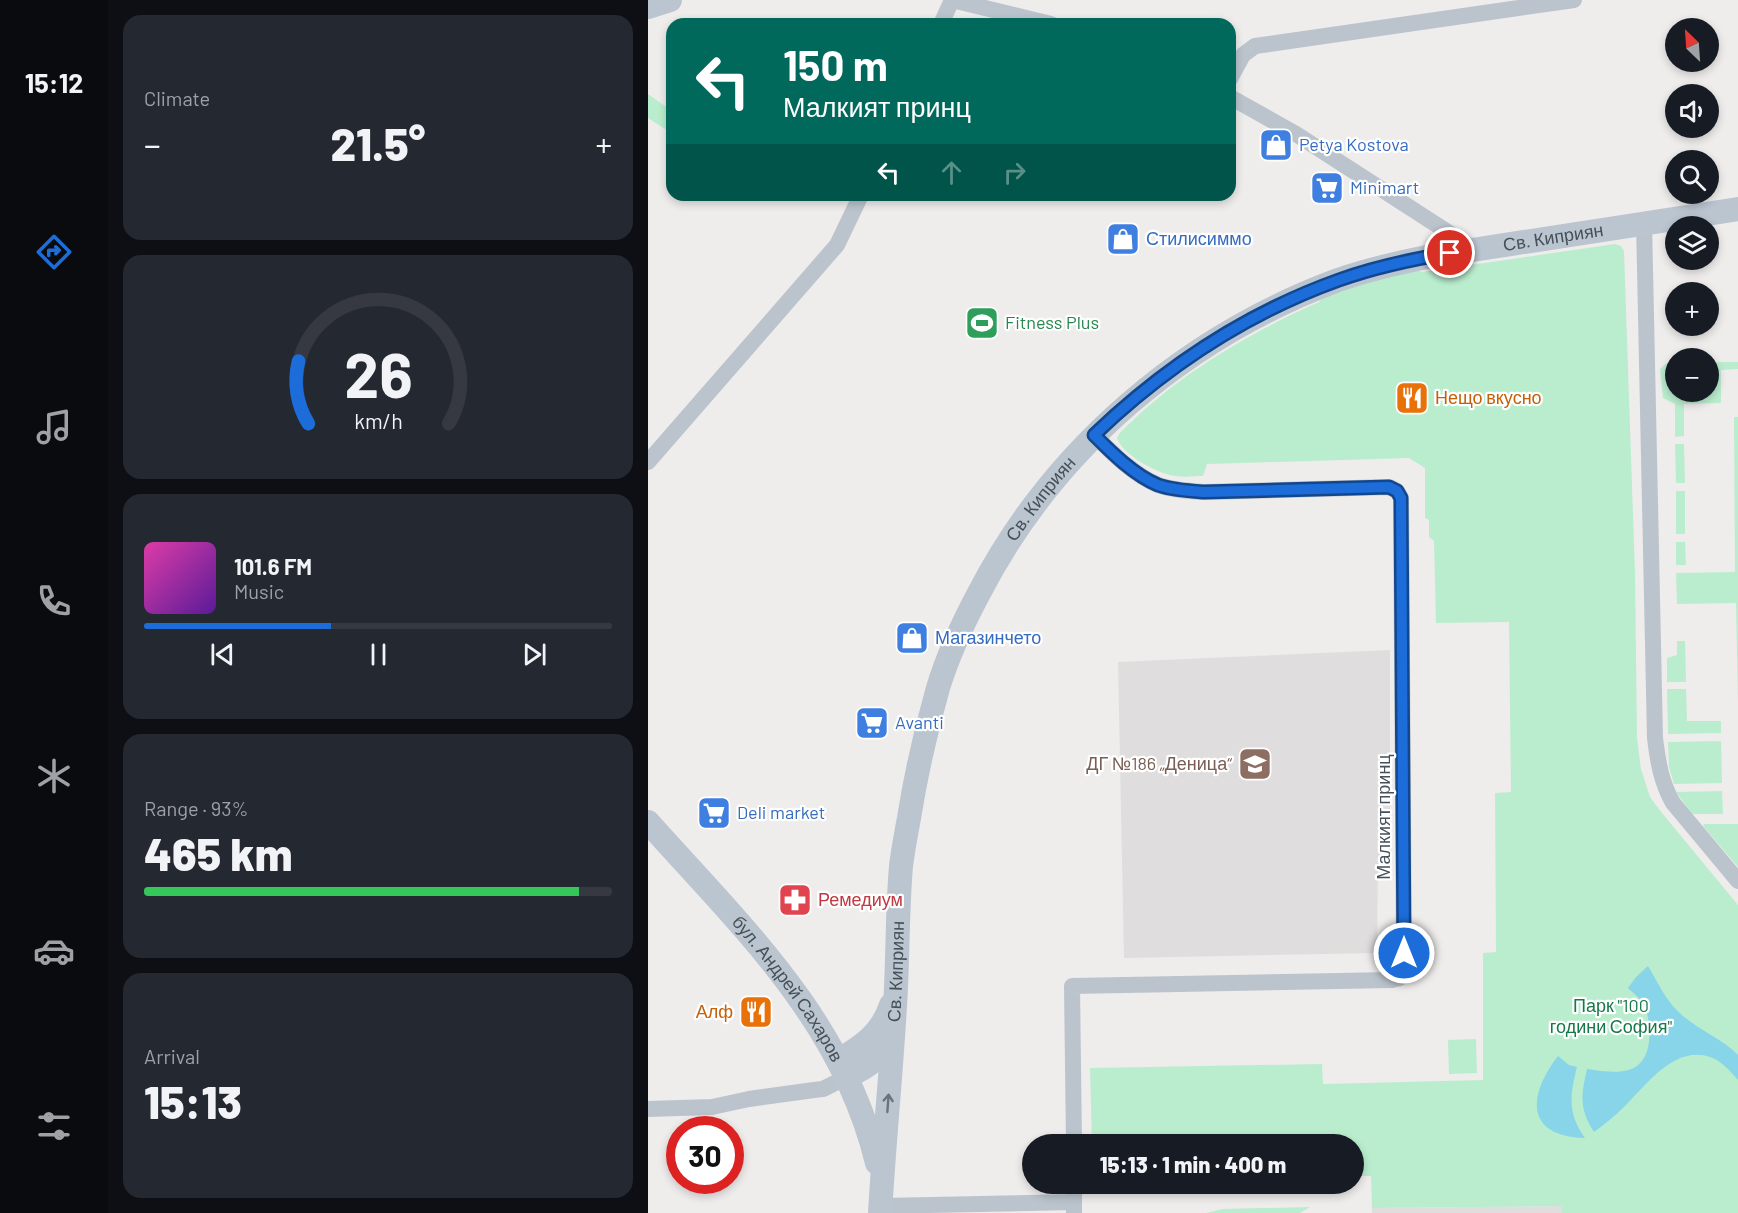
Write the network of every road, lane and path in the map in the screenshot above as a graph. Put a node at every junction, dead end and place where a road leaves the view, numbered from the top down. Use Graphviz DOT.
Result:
graph roads {
  1 [pos="670,0"];
  2 [pos="952,0"];
  3 [pos="1574,0"];
  4 [pos="648,8"];
  5 [pos="944,18"];
  6 [pos="1026,18"];
  7 [pos="1236,68"];
  8 [pos="1236,100"];
  9 [pos="858,201"];
  10 [pos="1738,209"];
  11 [pos="1644,222"];
  12 [pos="1474,249"];
  13 [pos="1094,435"];
  14 [pos="648,462"];
  15 [pos="648,822"];
  16 [pos="1738,881"];
  17 [pos="896,989"];
  18 [pos="893,1031"];
  19 [pos="843,1069"];
  20 [pos="648,1109"];
  21 [pos="1074,1134"];
  22 [pos="881,1200"];
  23 [pos="1074,1207"];
  1 -- 4 [label="street"];
  2 -- 5 [label="street"];
  2 -- 6 [label="street"];
  3 -- 7 [label="street"];
  8 -- 12 [label="street"];
  9 -- 14 [label="street"];
  10 -- 11 [label="street, Св. Киприян"];
  11 -- 12 [label="street, Св. Киприян"];
  11 -- 16 [label="street"];
  12 -- 13 [label="street, Св. Киприян"];
  13 -- 17 [label="street, Св. Киприян"];
  13 -- 21 [label="street, Малкият принц"];
  15 -- 19 [label="street, бул. Андрей Сахаров"];
  17 -- 18 [label="street, Св. Киприян"];
  17 -- 19 [label="street"];
  18 -- 19 [label="street"];
  22 -- 18 [label="street, Св. Киприян, one-way"];
  19 -- 20 [label="street"];
  19 -- 22 [label="street, бул. Андрей Сахаров"];
  22 -- 23 [label="street"];
}
